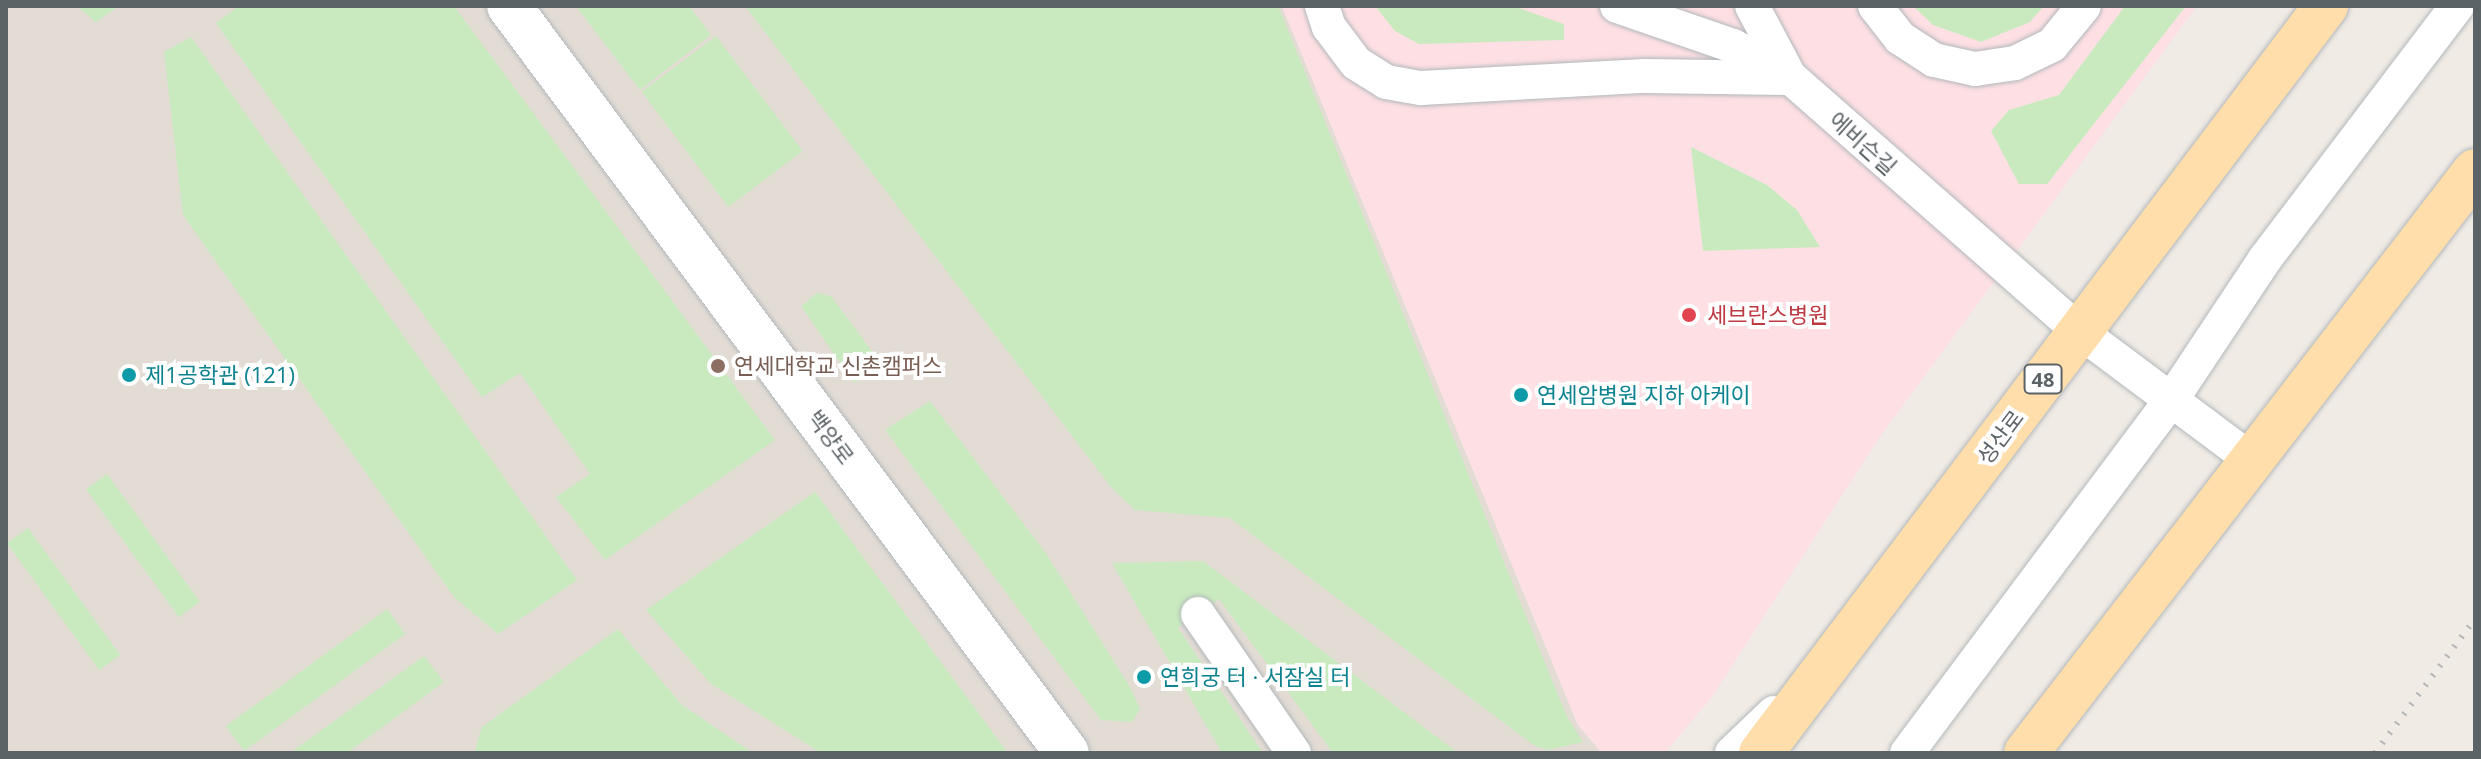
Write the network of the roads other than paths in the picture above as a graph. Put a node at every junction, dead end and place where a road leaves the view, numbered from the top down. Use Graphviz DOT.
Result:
graph roads {
  1 [pos="509,6"];
  2 [pos="1322,6"];
  3 [pos="1617,6"];
  4 [pos="1752,6"];
  5 [pos="1875,6"];
  6 [pos="2084,6"];
  7 [pos="2326,6"];
  8 [pos="2457,6"];
  9 [pos="1791,78"];
  10 [pos="2475,171"];
  11 [pos="2079,331"];
  12 [pos="2172,399"];
  13 [pos="2250,459"];
  14 [pos="1198,614"];
  15 [pos="1838,652"];
  16 [pos="1067,753"];
  17 [pos="1294,753"];
  18 [pos="1732,753"];
  19 [pos="1761,753"];
  20 [pos="1907,753"];
  21 [pos="2026,753"];
  1 -- 16 [label="street, 백양로"];
  2 -- 9 [label="lane"];
  3 -- 9 [label="lane, 에비슨길"];
  4 -- 9 [label="lane"];
  5 -- 6 [label="lane"];
  7 -- 11 [label="main road, 성산로 / 48"];
  8 -- 12 [label="lane"];
  9 -- 11 [label="lane, 에비슨길"];
  10 -- 13 [label="main road"];
  11 -- 12 [label="lane, 에비슨길"];
  11 -- 15 [label="main road, 성산로 / 48"];
  12 -- 13 [label="lane, 에비슨길"];
  12 -- 20 [label="lane"];
  13 -- 21 [label="main road"];
  14 -- 17 [label="lane"];
  15 -- 18 [label="lane"];
  15 -- 19 [label="main road, 성산로 / 48"];
}
